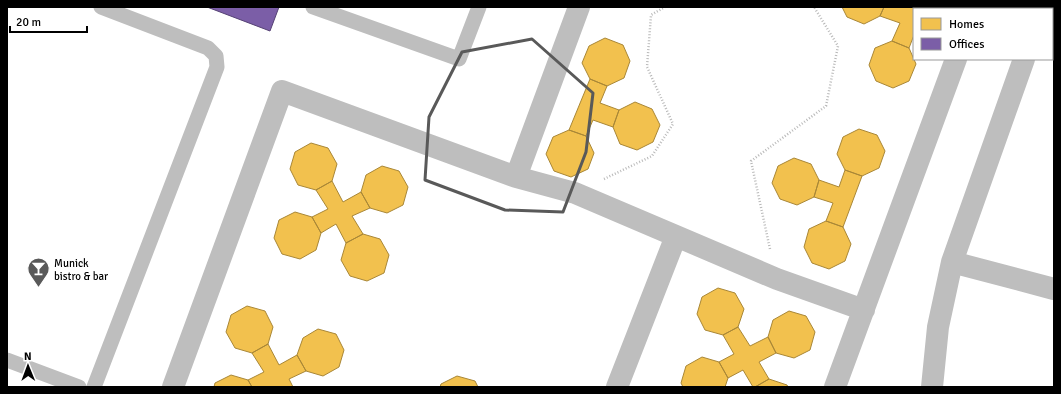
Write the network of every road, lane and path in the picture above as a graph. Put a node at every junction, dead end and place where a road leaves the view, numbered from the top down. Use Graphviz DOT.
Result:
graph roads {
  1 [pos="101,7"];
  2 [pos="313,7"];
  3 [pos="479,7"];
  4 [pos="578,7"];
  5 [pos="665,7"];
  6 [pos="814,7"];
  7 [pos="956,60"];
  8 [pos="1024,60"];
  9 [pos="516,177"];
  10 [pos="575,193"];
  11 [pos="676,236"];
  12 [pos="952,262"];
  13 [pos="777,279"];
  14 [pos="1054,289"];
  15 [pos="864,310"];
  16 [pos="7,360"];
  17 [pos="78,387"];
  18 [pos="94,387"];
  19 [pos="173,387"];
  20 [pos="617,387"];
  21 [pos="835,387"];
  22 [pos="932,387"];
  1 -- 18 [label="lane"];
  2 -- 3 [label="lane"];
  4 -- 9 [label="street"];
  5 -- 10 [label="path"];
  6 -- 13 [label="path"];
  7 -- 15 [label="street"];
  8 -- 12 [label="street"];
  9 -- 10 [label="street"];
  9 -- 19 [label="street"];
  10 -- 11 [label="street"];
  11 -- 13 [label="street"];
  11 -- 20 [label="street"];
  12 -- 14 [label="street"];
  12 -- 22 [label="street"];
  13 -- 15 [label="street"];
  15 -- 21 [label="street"];
  16 -- 17 [label="lane"];
}
